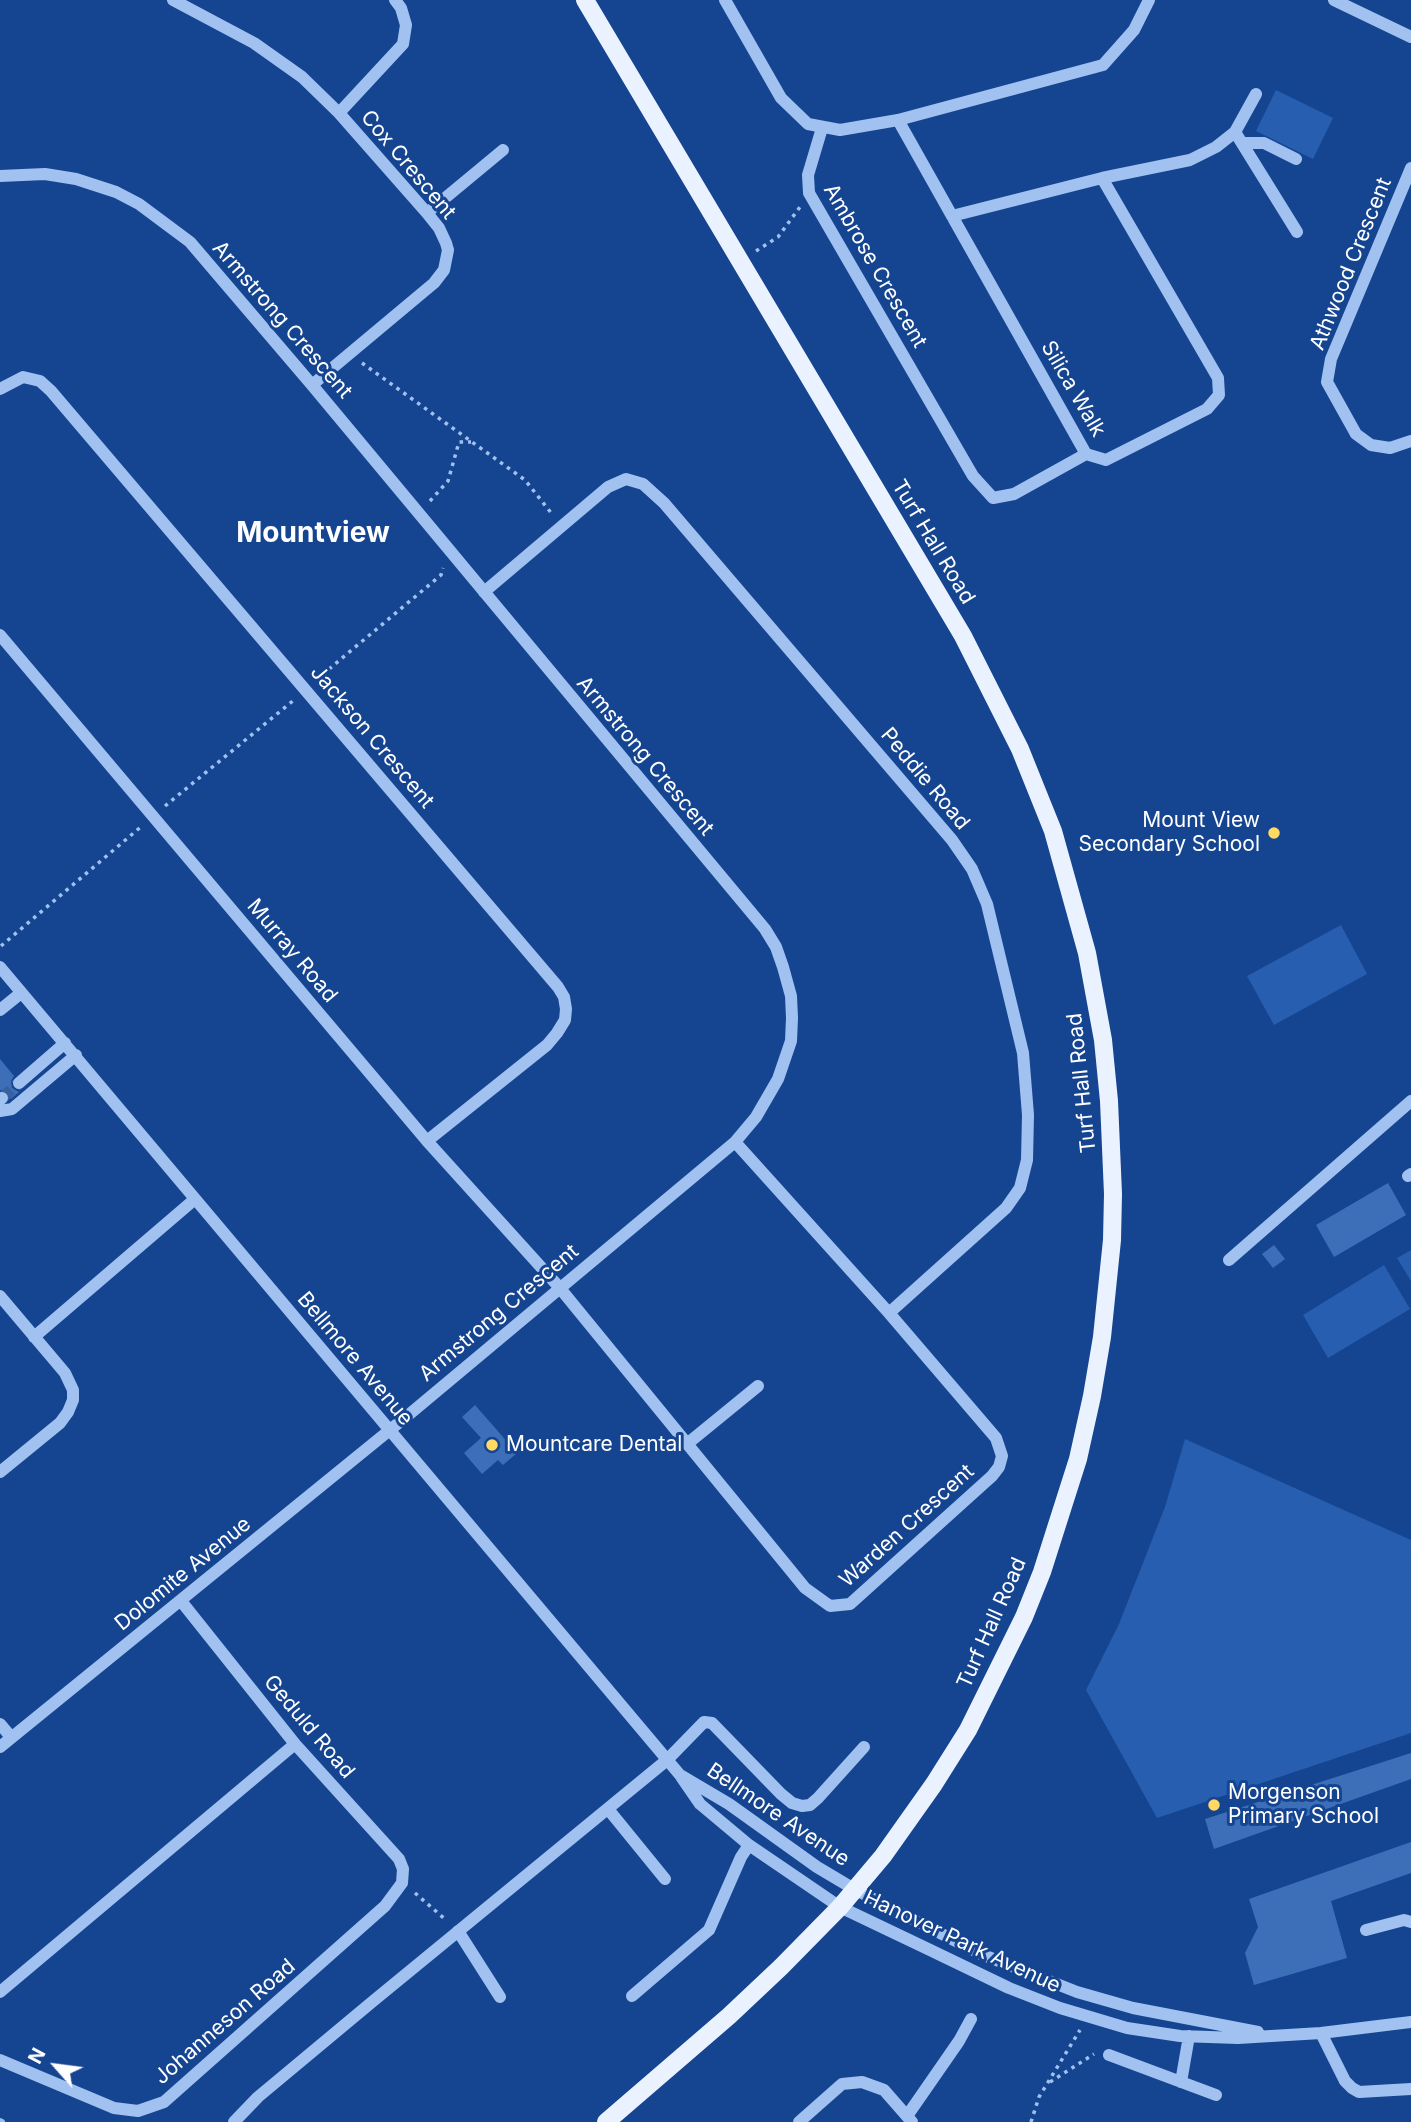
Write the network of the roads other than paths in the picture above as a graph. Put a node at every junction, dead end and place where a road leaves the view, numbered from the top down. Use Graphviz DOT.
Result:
graph roads {
  1 [pos="173,0"];
  2 [pos="395,0"];
  3 [pos="585,0"];
  4 [pos="725,0"];
  5 [pos="1149,0"];
  6 [pos="1334,0"];
  7 [pos="1411,37"];
  8 [pos="1256,94"];
  9 [pos="339,113"];
  10 [pos="898,120"];
  11 [pos="822,128"];
  12 [pos="1239,138"];
  13 [pos="503,150"];
  14 [pos="1296,159"];
  15 [pos="1411,168"];
  16 [pos="0,176"];
  17 [pos="1102,178"];
  18 [pos="427,213"];
  19 [pos="952,216"];
  20 [pos="1297,232"];
  21 [pos="312,384"];
  22 [pos="0,389"];
  23 [pos="1411,441"];
  24 [pos="1086,454"];
  25 [pos="484,592"];
  26 [pos="0,635"];
  27 [pos="0,967"];
  28 [pos="21,993"];
  29 [pos="0,1010"];
  30 [pos="65,1043"];
  31 [pos="76,1055"];
  32 [pos="19,1083"];
  33 [pos="1411,1101"];
  34 [pos="1,1103"];
  35 [pos="427,1141"];
  36 [pos="735,1142"];
  37 [pos="195,1199"];
  38 [pos="1229,1261"];
  39 [pos="559,1287"];
  40 [pos="0,1296"];
  41 [pos="889,1313"];
  42 [pos="34,1337"];
  43 [pos="758,1386"];
  44 [pos="388,1429"];
  45 [pos="687,1444"];
  46 [pos="0,1472"];
  47 [pos="181,1601"];
  48 [pos="0,1724"];
  49 [pos="11,1737"];
  50 [pos="295,1744"];
  51 [pos="0,1747"];
  52 [pos="864,1747"];
  53 [pos="667,1760"];
  54 [pos="680,1775"];
  55 [pos="608,1809"];
  56 [pos="749,1845"];
  57 [pos="665,1879"];
  58 [pos="403,1880"];
  59 [pos="854,1889"];
  60 [pos="840,1906"];
  61 [pos="1411,1922"];
  62 [pos="1366,1930"];
  63 [pos="458,1931"];
  64 [pos="0,1992"];
  65 [pos="632,1996"];
  66 [pos="500,1997"];
  67 [pos="971,2019"];
  68 [pos="1411,2022"];
  69 [pos="1321,2033"];
  70 [pos="1276,2035"];
  71 [pos="1189,2036"];
  72 [pos="1103,2053"];
  73 [pos="0,2060"];
  74 [pos="1181,2082"];
  75 [pos="1411,2089"];
  76 [pos="1216,2095"];
  77 [pos="910,2119"];
  78 [pos="234,2122"];
  79 [pos="606,2122"];
  80 [pos="799,2122"];
  1 -- 9 [label="street, Cox Crescent"];
  2 -- 9 [label="street"];
  3 -- 59 [label="main road, Turf Hall Road"];
  4 -- 11 [label="street"];
  5 -- 10 [label="street"];
  6 -- 7 [label="street"];
  8 -- 12 [label="street"];
  9 -- 18 [label="street, Cox Crescent"];
  10 -- 11 [label="street"];
  10 -- 19 [label="street, Silica Walk"];
  11 -- 24 [label="street, Ambrose Crescent"];
  12 -- 14 [label="street"];
  12 -- 17 [label="street"];
  12 -- 20 [label="street"];
  13 -- 18 [label="street"];
  15 -- 23 [label="street, Athwood Crescent"];
  16 -- 21 [label="street, Armstrong Crescent"];
  17 -- 19 [label="street"];
  17 -- 24 [label="street, Silica Walk"];
  18 -- 21 [label="street, Cox Crescent"];
  19 -- 24 [label="street, Silica Walk"];
  21 -- 25 [label="street, Armstrong Crescent"];
  22 -- 35 [label="street, Jackson Crescent"];
  25 -- 36 [label="street, Armstrong Crescent"];
  25 -- 41 [label="street, Peddie Road"];
  26 -- 35 [label="street, Murray Road"];
  27 -- 28 [label="street, Bellmore Avenue"];
  28 -- 29 [label="street"];
  28 -- 30 [label="street, Bellmore Avenue"];
  30 -- 31 [label="street, Bellmore Avenue"];
  30 -- 32 [label="street"];
  31 -- 34 [label="street"];
  31 -- 37 [label="street, Bellmore Avenue"];
  33 -- 38 [label="street"];
  35 -- 39 [label="street, Murray Road"];
  36 -- 39 [label="street, Armstrong Crescent"];
  36 -- 41 [label="street, Warden Crescent"];
  37 -- 42 [label="street"];
  37 -- 44 [label="street, Bellmore Avenue"];
  39 -- 44 [label="street, Armstrong Crescent"];
  39 -- 45 [label="street, Warden Crescent"];
  40 -- 42 [label="street"];
  41 -- 45 [label="street, Warden Crescent"];
  42 -- 46 [label="street"];
  43 -- 45 [label="street"];
  44 -- 47 [label="street, Dolomite Avenue"];
  44 -- 53 [label="street, Bellmore Avenue"];
  47 -- 49 [label="street, Dolomite Avenue"];
  47 -- 50 [label="street, Geduld Road"];
  48 -- 49 [label="street"];
  49 -- 51 [label="street, Dolomite Avenue"];
  50 -- 58 [label="street, Geduld Road"];
  50 -- 64 [label="street"];
  52 -- 53 [label="street"];
  53 -- 54 [label="street, Bellmore Avenue"];
  53 -- 55 [label="street"];
  54 -- 56 [label="street, Bellmore Avenue"];
  54 -- 59 [label="street, Bellmore Avenue"];
  55 -- 57 [label="street"];
  55 -- 63 [label="street"];
  56 -- 60 [label="street, Bellmore Avenue"];
  56 -- 65 [label="street"];
  58 -- 73 [label="street, Johanneson Road"];
  59 -- 60 [label="main road, Turf Hall Road"];
  59 -- 70 [label="street, Hanover Park Avenue"];
  60 -- 71 [label="street, Hanover Park Avenue"];
  60 -- 79 [label="main road, Turf Hall Road"];
  61 -- 62 [label="street"];
  63 -- 66 [label="street"];
  63 -- 78 [label="street"];
  67 -- 77 [label="street"];
  68 -- 69 [label="street, Hanover Park Avenue"];
  69 -- 70 [label="street, Hanover Park Avenue"];
  69 -- 75 [label="street"];
  70 -- 71 [label="street, Hanover Park Avenue"];
  71 -- 74 [label="street"];
  72 -- 74 [label="street"];
  74 -- 76 [label="street"];
  77 -- 80 [label="street"];
}
